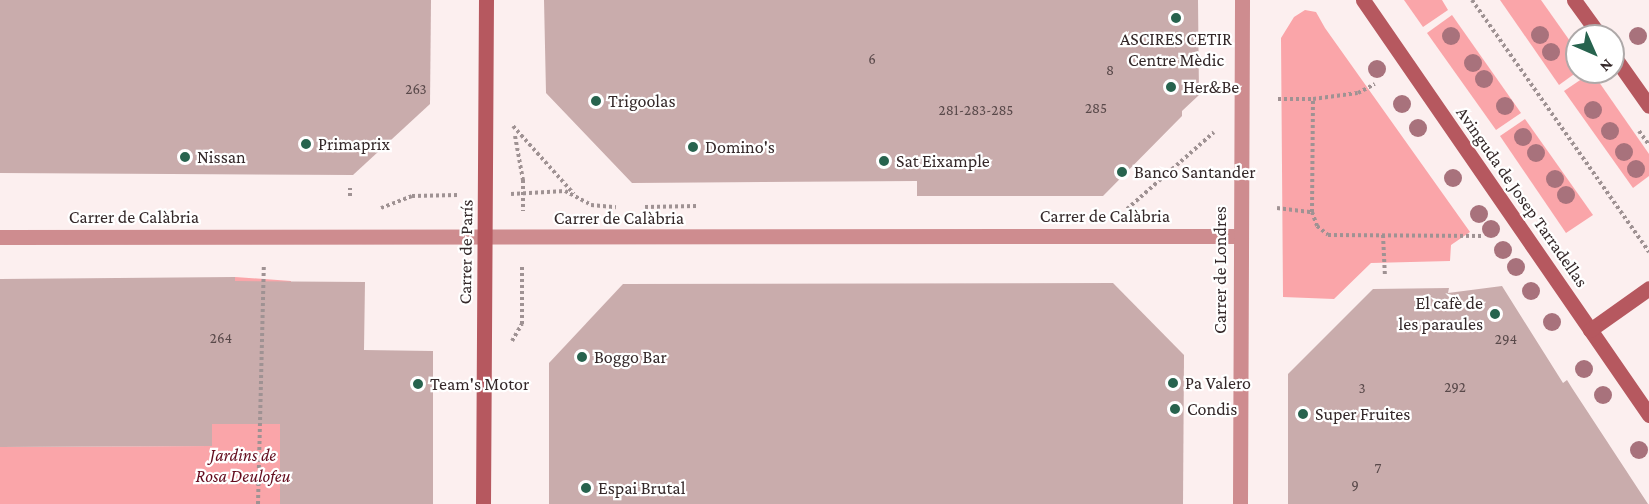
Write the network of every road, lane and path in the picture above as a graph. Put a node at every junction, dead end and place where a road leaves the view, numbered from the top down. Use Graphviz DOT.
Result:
graph roads {
  1 [pos="486,0"];
  2 [pos="1242,0"];
  3 [pos="1363,0"];
  4 [pos="1472,0"];
  5 [pos="1574,0"];
  6 [pos="1591,24"];
  7 [pos="1625,72"];
  8 [pos="1376,84"];
  9 [pos="1278,99"];
  10 [pos="1313,99"];
  11 [pos="1649,106"];
  12 [pos="513,126"];
  13 [pos="1214,131"];
  14 [pos="350,188"];
  15 [pos="514,194"];
  16 [pos="420,195"];
  17 [pos="350,196"];
  18 [pos="576,196"];
  19 [pos="707,206"];
  20 [pos="623,207"];
  21 [pos="641,207"];
  22 [pos="1277,208"];
  23 [pos="370,209"];
  24 [pos="1115,209"];
  25 [pos="1312,212"];
  26 [pos="1383,235"];
  27 [pos="1239,236"];
  28 [pos="1484,236"];
  29 [pos="0,237"];
  30 [pos="264,237"];
  31 [pos="486,237"];
  32 [pos="1649,252"];
  33 [pos="1385,277"];
  34 [pos="1649,288"];
  35 [pos="1590,330"];
  36 [pos="1649,416"];
  37 [pos="258,504"];
  38 [pos="483,504"];
  39 [pos="1240,504"];
  1 -- 31 [label="main road, Carrer de París"];
  2 -- 27 [label="street, Carrer de Londres"];
  3 -- 35 [label="main road, Avinguda de Josep Tarradellas"];
  4 -- 32 [label="path"];
  5 -- 6 [label="main road"];
  7 -- 11 [label="main road"];
  8 -- 10 [label="path"];
  9 -- 10 [label="path"];
  10 -- 25 [label="path"];
  12 -- 18 [label="path"];
  13 -- 24 [label="path, Carrer de Calàbria"];
  14 -- 17 [label="path"];
  15 -- 18 [label="path, Carrer de Calàbria"];
  16 -- 23 [label="path"];
  18 -- 20 [label="path, Carrer de Calàbria"];
  19 -- 21 [label="path, Carrer de Calàbria"];
  22 -- 25 [label="path"];
  25 -- 26 [label="path"];
  26 -- 28 [label="path"];
  26 -- 33 [label="path"];
  27 -- 31 [label="street, Carrer de Calàbria"];
  27 -- 39 [label="street, Carrer de Londres"];
  29 -- 30 [label="street, Carrer de Calàbria"];
  30 -- 31 [label="street, Carrer de Calàbria"];
  30 -- 37 [label="path"];
  31 -- 38 [label="main road, Carrer de París"];
  34 -- 35 [label="main road"];
  35 -- 36 [label="main road, Avinguda de Josep Tarradellas"];
}
